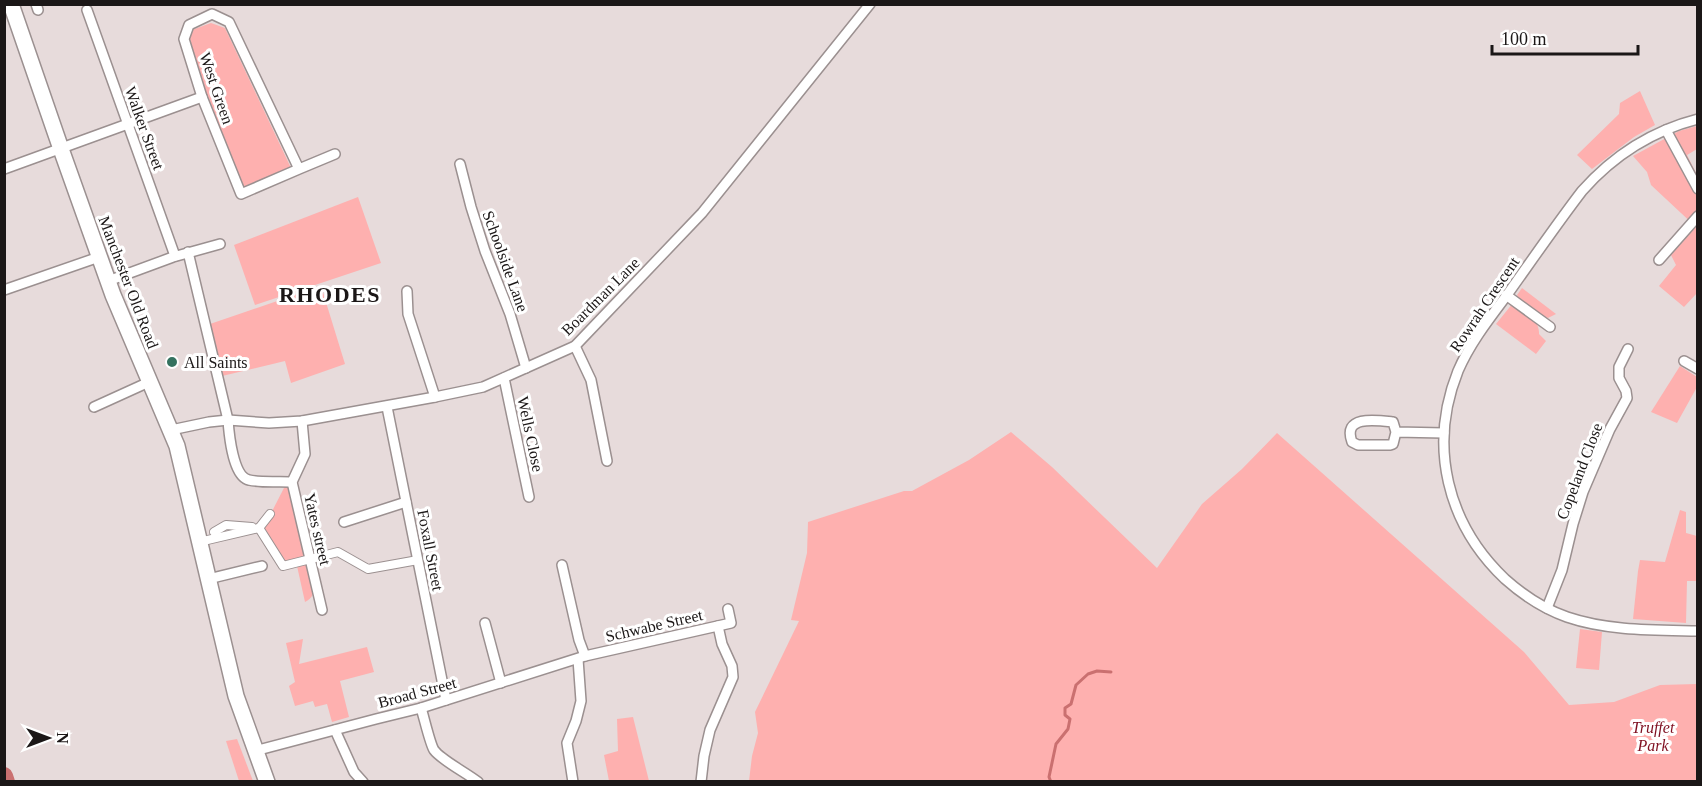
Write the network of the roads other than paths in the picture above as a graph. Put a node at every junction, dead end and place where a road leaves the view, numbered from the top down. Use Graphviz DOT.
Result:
graph roads {
  1 [pos="11,4"];
  2 [pos="870,4"];
  3 [pos="87,10"];
  4 [pos="202,97"];
  5 [pos="1698,118"];
  6 [pos="128,124"];
  7 [pos="1666,130"];
  8 [pos="61,149"];
  9 [pos="335,154"];
  10 [pos="460,164"];
  11 [pos="299,169"];
  12 [pos="4,170"];
  13 [pos="1698,189"];
  14 [pos="1698,216"];
  15 [pos="220,244"];
  16 [pos="188,252"];
  17 [pos="175,256"];
  18 [pos="99,257"];
  19 [pos="1659,260"];
  20 [pos="108,281"];
  21 [pos="4,290"];
  22 [pos="407,291"];
  23 [pos="1506,295"];
  24 [pos="1550,327"];
  25 [pos="575,346"];
  26 [pos="1629,349"];
  27 [pos="525,368"];
  28 [pos="504,378"];
  29 [pos="149,382"];
  30 [pos="435,397"];
  31 [pos="387,406"];
  32 [pos="94,407"];
  33 [pos="228,420"];
  34 [pos="302,421"];
  35 [pos="171,430"];
  36 [pos="1396,432"];
  37 [pos="1444,433"];
  38 [pos="607,461"];
  39 [pos="292,482"];
  40 [pos="529,497"];
  41 [pos="406,502"];
  42 [pos="270,514"];
  43 [pos="344,522"];
  44 [pos="259,528"];
  45 [pos="214,532"];
  46 [pos="199,542"];
  47 [pos="310,559"];
  48 [pos="418,560"];
  49 [pos="562,565"];
  50 [pos="262,566"];
  51 [pos="208,579"];
  52 [pos="1547,608"];
  53 [pos="728,609"];
  54 [pos="322,610"];
  55 [pos="485,623"];
  56 [pos="717,626"];
  57 [pos="1698,631"];
  58 [pos="581,658"];
  59 [pos="501,682"];
  60 [pos="446,700"];
  61 [pos="421,708"];
  62 [pos="335,730"];
  63 [pos="255,751"];
  64 [pos="466,772"];
  65 [pos="267,782"];
  66 [pos="363,782"];
  67 [pos="459,782"];
  68 [pos="478,782"];
  69 [pos="573,782"];
  70 [pos="701,782"];
  1 -- 8 [label="main road, Manchester Old Road"];
  2 -- 25 [label="street, Boardman Lane"];
  3 -- 6 [label="street, Walker Street"];
  4 -- 6 [label="street"];
  4 -- 11 [label="street, West Green"];
  4 -- 11 [label="street, West Green"];
  5 -- 7 [label="street, Rowrah Crescent"];
  6 -- 8 [label="street"];
  6 -- 17 [label="street, Walker Street"];
  7 -- 13 [label="street"];
  7 -- 23 [label="street, Rowrah Crescent"];
  8 -- 12 [label="street"];
  8 -- 18 [label="main road, Manchester Old Road"];
  9 -- 11 [label="street, West Green"];
  10 -- 27 [label="street, Schoolside Lane"];
  14 -- 19 [label="street"];
  15 -- 16 [label="street"];
  16 -- 17 [label="street"];
  16 -- 33 [label="street"];
  17 -- 20 [label="street"];
  18 -- 20 [label="main road, Manchester Old Road"];
  18 -- 21 [label="street"];
  20 -- 29 [label="main road, Manchester Old Road"];
  22 -- 30 [label="street"];
  23 -- 24 [label="street"];
  23 -- 37 [label="street, Rowrah Crescent"];
  25 -- 27 [label="street, Boardman Lane"];
  25 -- 38 [label="street"];
  26 -- 52 [label="street, Copeland Close"];
  27 -- 28 [label="street, Boardman Lane"];
  28 -- 30 [label="street, Boardman Lane"];
  28 -- 40 [label="street, Wells Close"];
  29 -- 32 [label="street"];
  29 -- 35 [label="main road, Manchester Old Road"];
  30 -- 31 [label="street, Boardman Lane"];
  31 -- 34 [label="street, Boardman Lane"];
  31 -- 41 [label="street, Foxall Street"];
  33 -- 34 [label="street, Boardman Lane"];
  33 -- 35 [label="street, Boardman Lane"];
  33 -- 39 [label="street"];
  34 -- 39 [label="street, Yates street"];
  35 -- 46 [label="main road, Manchester Old Road"];
  36 -- 36 [label="street"];
  36 -- 37 [label="street"];
  37 -- 52 [label="street, Rowrah Crescent"];
  39 -- 47 [label="street, Yates street"];
  41 -- 43 [label="street"];
  41 -- 48 [label="street, Foxall Street"];
  42 -- 44 [label="street"];
  44 -- 45 [label="street"];
  44 -- 46 [label="street"];
  44 -- 47 [label="street"];
  46 -- 51 [label="main road, Manchester Old Road"];
  47 -- 48 [label="street"];
  47 -- 54 [label="street, Yates street"];
  48 -- 60 [label="street, Foxall Street"];
  49 -- 58 [label="street"];
  50 -- 51 [label="street"];
  51 -- 63 [label="main road, Manchester Old Road"];
  52 -- 57 [label="street, Rowrah Crescent"];
  53 -- 56 [label="street, Schwabe Street"];
  55 -- 59 [label="street"];
  56 -- 58 [label="street, Schwabe Street"];
  56 -- 70 [label="street"];
  58 -- 59 [label="street, Broad Street"];
  58 -- 69 [label="street"];
  59 -- 60 [label="street, Broad Street"];
  60 -- 61 [label="street, Broad Street"];
  61 -- 62 [label="street, Broad Street"];
  61 -- 64 [label="street"];
  62 -- 63 [label="street, Broad Street"];
  62 -- 66 [label="street"];
  63 -- 65 [label="main road, Manchester Old Road"];
  64 -- 67 [label="street"];
  64 -- 68 [label="street"];
}
